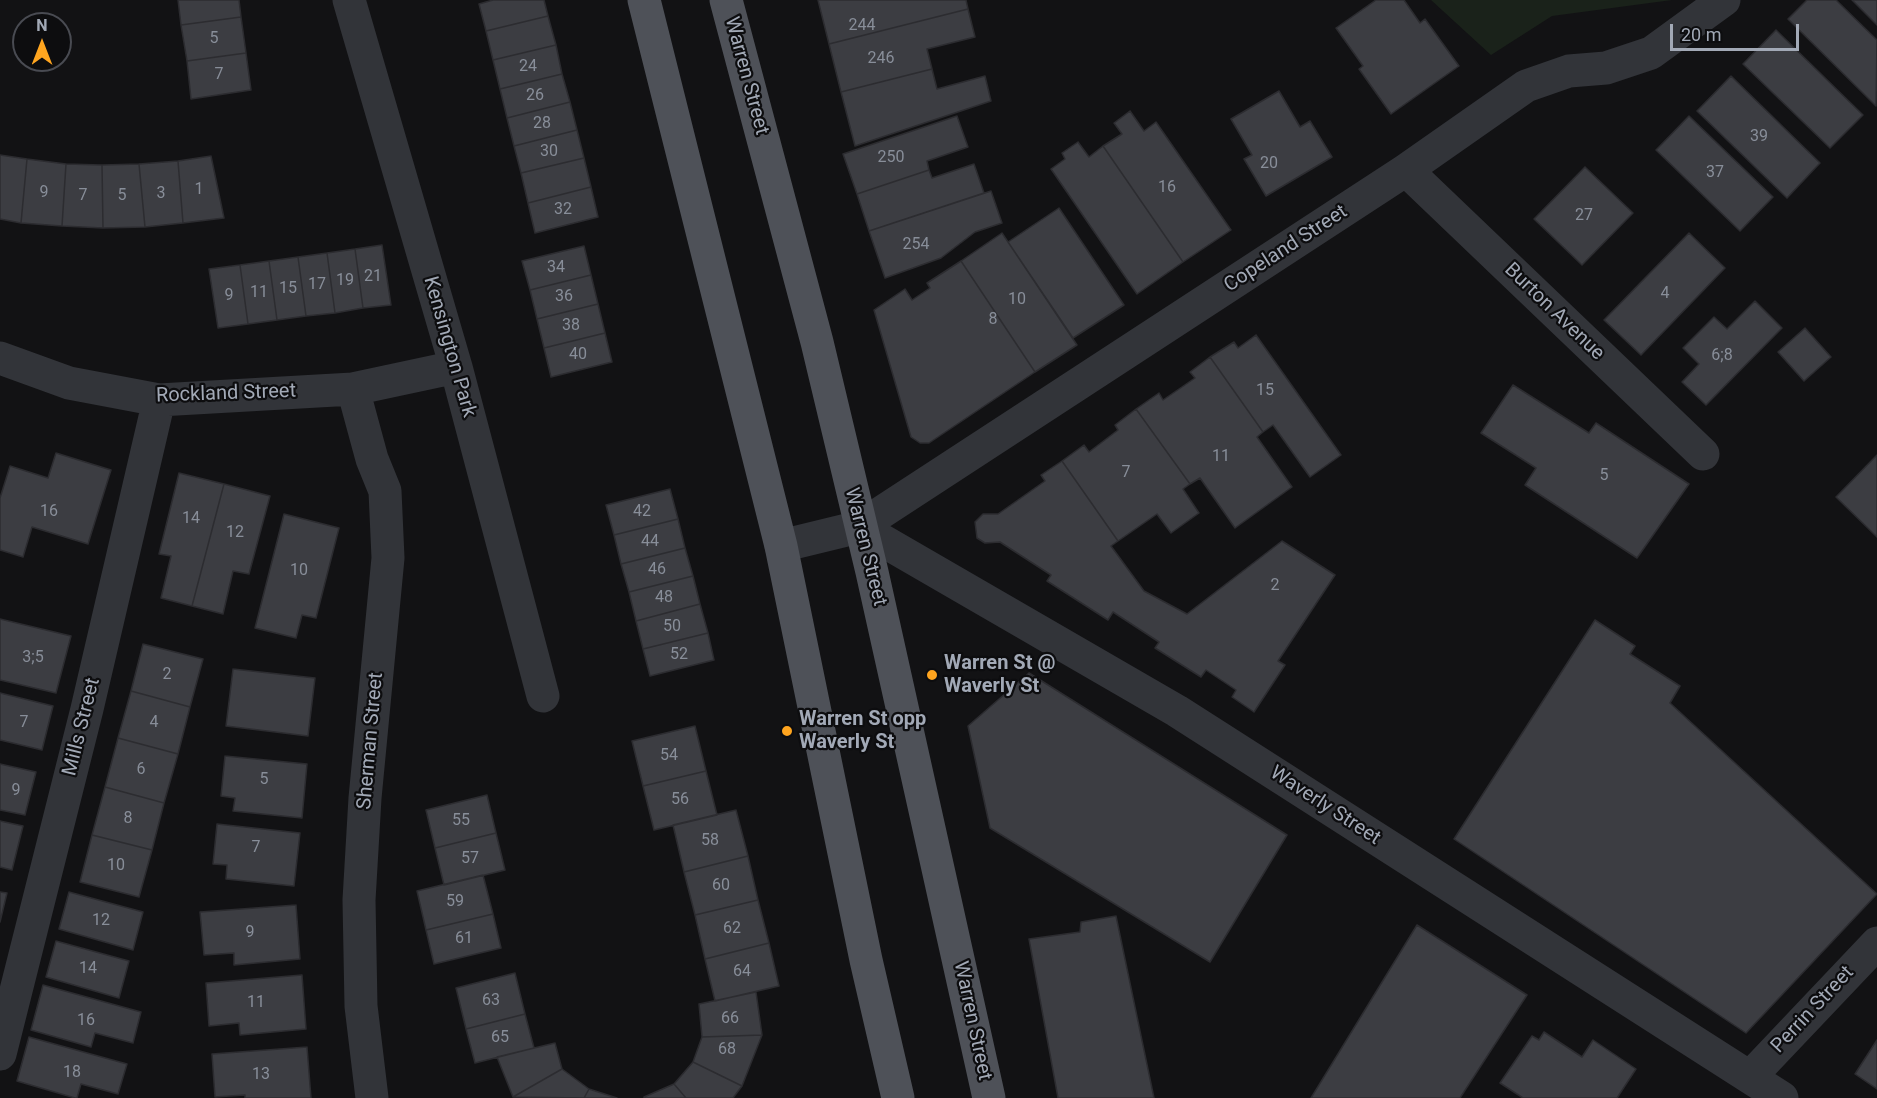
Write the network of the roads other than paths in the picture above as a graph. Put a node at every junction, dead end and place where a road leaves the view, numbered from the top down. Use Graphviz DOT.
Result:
graph roads {
  1 [pos="349,0"];
  2 [pos="644,0"];
  3 [pos="726,0"];
  4 [pos="1724,0"];
  5 [pos="1406,170"];
  6 [pos="0,358"];
  7 [pos="456,367"];
  8 [pos="353,389"];
  9 [pos="159,400"];
  10 [pos="1703,454"];
  11 [pos="860,527"];
  12 [pos="781,546"];
  13 [pos="543,696"];
  14 [pos="1877,943"];
  15 [pos="0,1054"];
  16 [pos="1750,1077"];
  17 [pos="372,1098"];
  18 [pos="898,1098"];
  19 [pos="988,1098"];
  20 [pos="1782,1098"];
  1 -- 7 [label="street, Kensington Park"];
  2 -- 12 [label="main road"];
  3 -- 11 [label="main road, Warren Street"];
  4 -- 5 [label="street, Copeland Street"];
  5 -- 10 [label="street, Burton Avenue"];
  5 -- 11 [label="street, Copeland Street"];
  6 -- 9 [label="street, Rockland Street"];
  7 -- 8 [label="street, Rockland Street"];
  7 -- 13 [label="street, Kensington Park"];
  8 -- 9 [label="street, Rockland Street"];
  8 -- 17 [label="street, Sherman Street"];
  9 -- 15 [label="street, Mills Street"];
  11 -- 12 [label="street, Copeland Street"];
  11 -- 16 [label="street, Waverly Street"];
  11 -- 19 [label="main road, Warren Street"];
  12 -- 18 [label="main road"];
  14 -- 16 [label="street, Perrin Street"];
  16 -- 20 [label="street, Waverly Street"];
}
